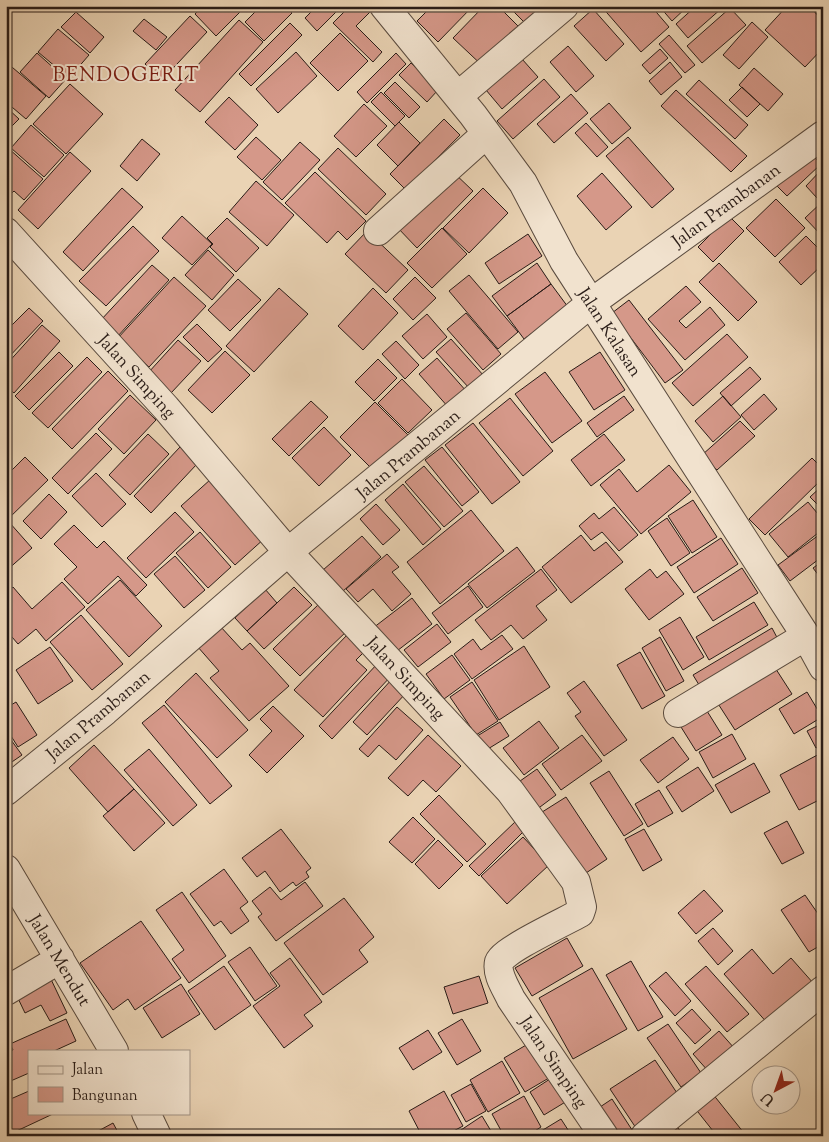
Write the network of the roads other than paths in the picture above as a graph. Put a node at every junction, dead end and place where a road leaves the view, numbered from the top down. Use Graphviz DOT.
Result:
graph roads {
  1 [pos="384,6"];
  2 [pos="564,6"];
  3 [pos="458,96"];
  4 [pos="486,134"];
  5 [pos="823,135"];
  6 [pos="6,232"];
  7 [pos="378,232"];
  8 [pos="591,303"];
  9 [pos="288,552"];
  10 [pos="806,636"];
  11 [pos="823,667"];
  12 [pos="678,713"];
  13 [pos="6,790"];
  14 [pos="6,869"];
  15 [pos="60,959"];
  16 [pos="823,990"];
  17 [pos="6,991"];
  18 [pos="112,1048"];
  19 [pos="146,1114"];
  20 [pos="157,1136"];
  21 [pos="604,1136"];
  22 [pos="645,1136"];
  1 -- 3 [label="street, Jalan Kalasan"];
  2 -- 3 [label="street"];
  3 -- 4 [label="street, Jalan Kalasan"];
  4 -- 7 [label="street"];
  4 -- 8 [label="street, Jalan Kalasan"];
  5 -- 8 [label="street, Jalan Prambanan"];
  6 -- 9 [label="street, Jalan Simping"];
  8 -- 9 [label="street, Jalan Prambanan"];
  8 -- 10 [label="street, Jalan Kalasan"];
  9 -- 13 [label="street, Jalan Prambanan"];
  9 -- 21 [label="street, Jalan Simping"];
  10 -- 11 [label="street, Jalan Kalasan"];
  10 -- 12 [label="street"];
  14 -- 15 [label="street, Jalan Mendut"];
  15 -- 17 [label="street"];
  15 -- 18 [label="street, Jalan Mendut"];
  16 -- 22 [label="street"];
  19 -- 20 [label="street"];
}
